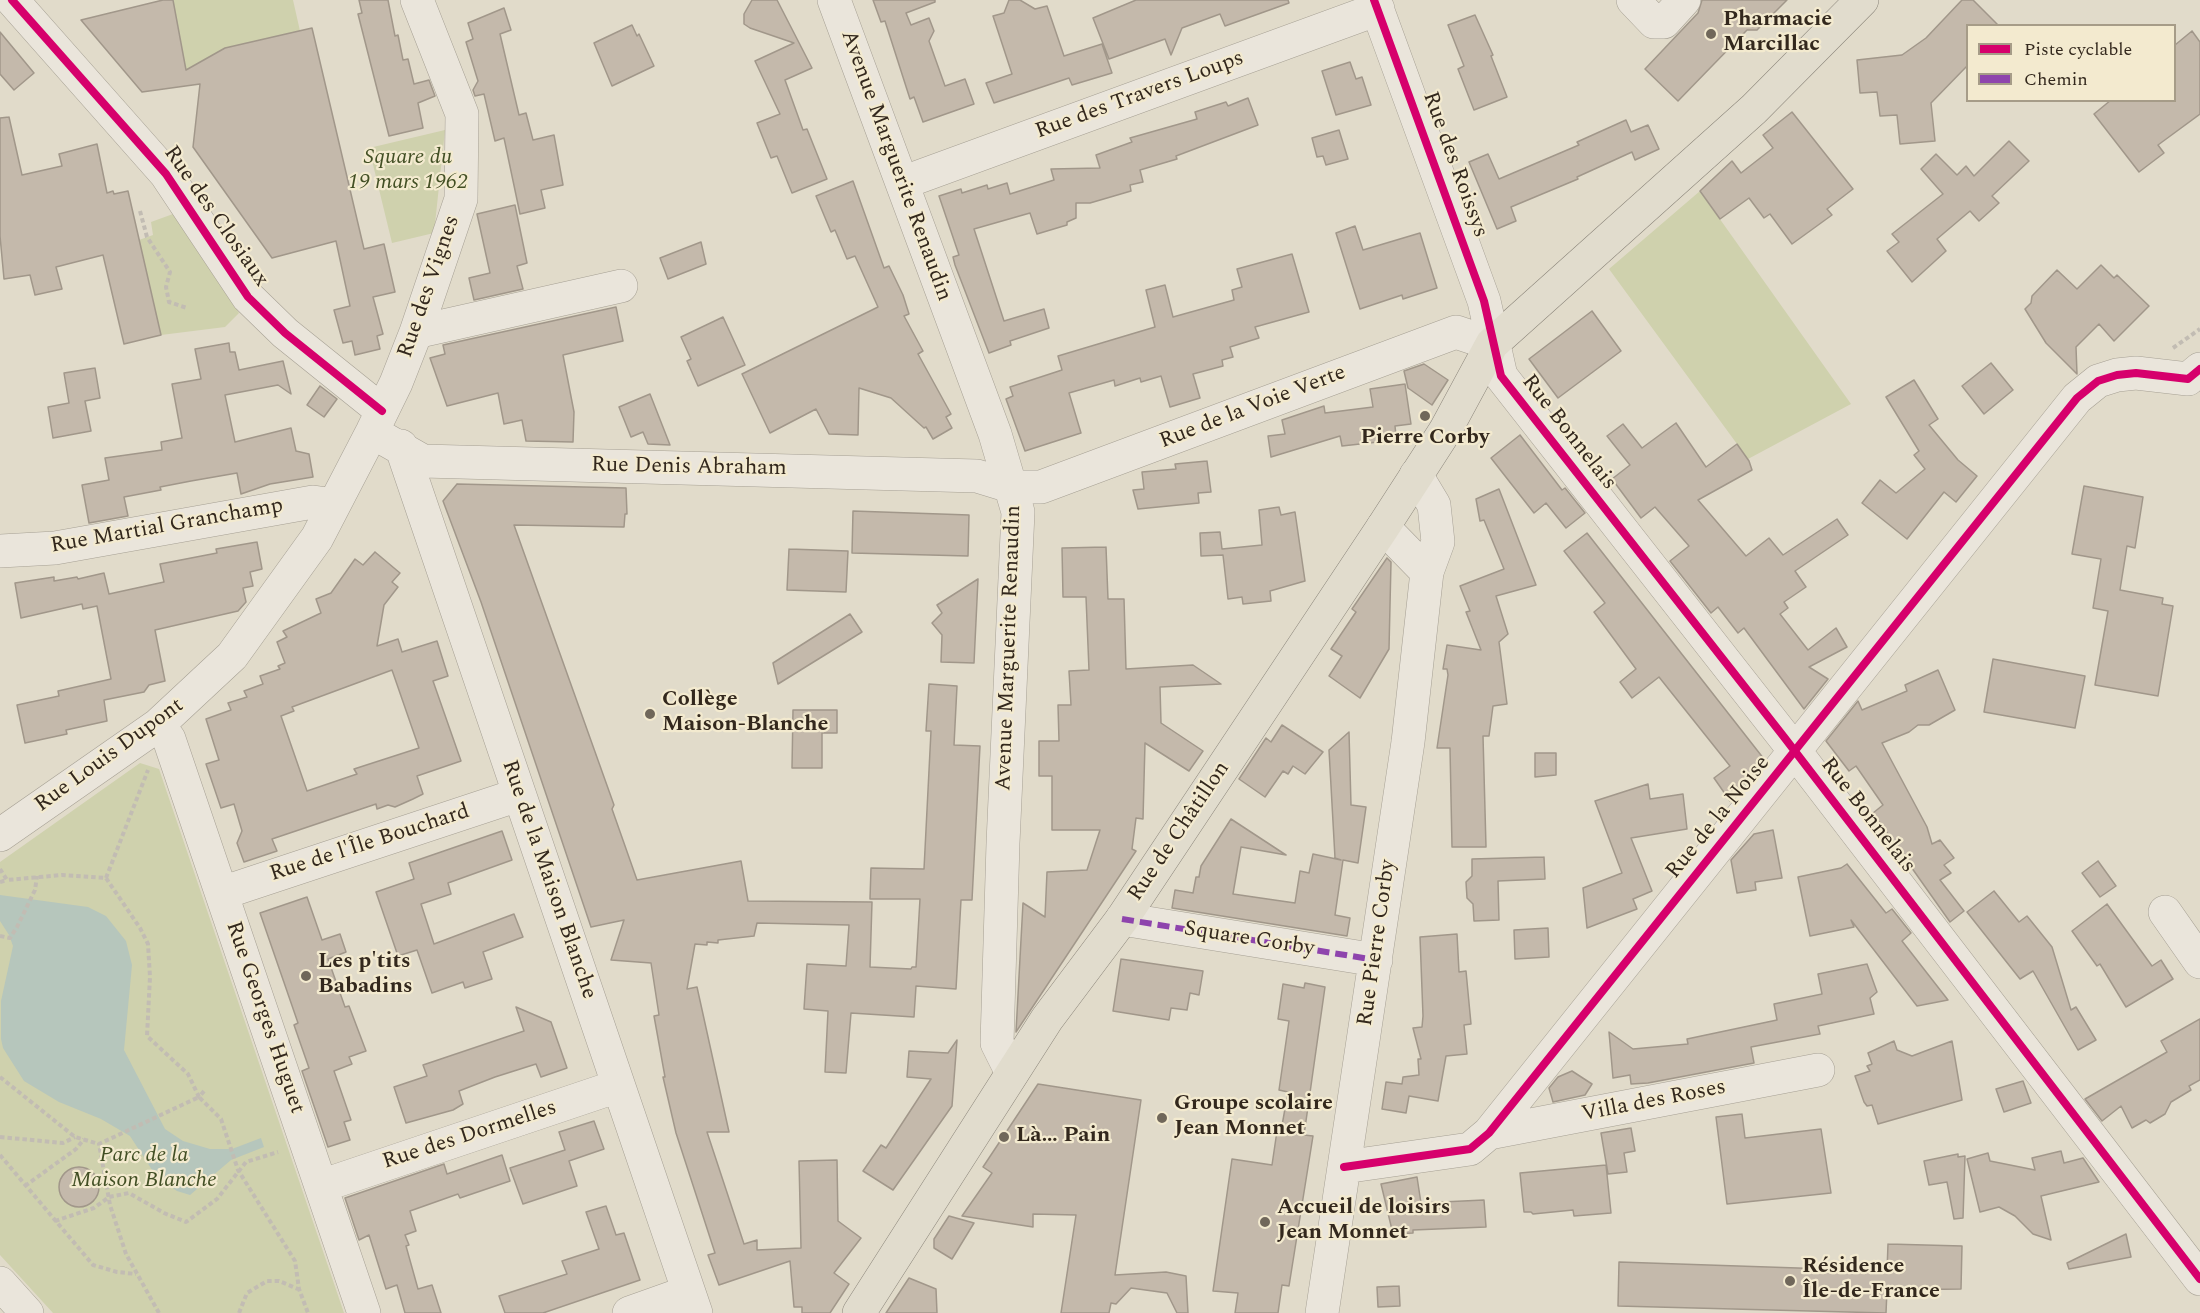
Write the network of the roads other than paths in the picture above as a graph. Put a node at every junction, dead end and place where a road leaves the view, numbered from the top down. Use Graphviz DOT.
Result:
graph roads {
  1 [pos="12,0"];
  2 [pos="417,0"];
  3 [pos="834,0"];
  4 [pos="1633,0"];
  5 [pos="1684,0"];
  6 [pos="1862,0"];
  7 [pos="1376,5"];
  8 [pos="902,183"];
  9 [pos="621,286"];
  10 [pos="416,332"];
  11 [pos="1492,344"];
  12 [pos="2200,369"];
  13 [pos="377,421"];
  14 [pos="401,446"];
  15 [pos="1416,475"];
  16 [pos="1013,487"];
  17 [pos="334,505"];
  18 [pos="1383,527"];
  19 [pos="0,551"];
  20 [pos="1427,572"];
  21 [pos="158,725"];
  22 [pos="1795,751"];
  23 [pos="518,795"];
  24 [pos="0,835"];
  25 [pos="222,893"];
  26 [pos="2164,912"];
  27 [pos="1122,919"];
  28 [pos="1376,960"];
  29 [pos="2200,962"];
  30 [pos="1818,1071"];
  31 [pos="1012,1073"];
  32 [pos="618,1086"];
  33 [pos="1489,1133"];
  34 [pos="1344,1167"];
  35 [pos="321,1186"];
  36 [pos="2200,1279"];
  37 [pos="0,1283"];
  38 [pos="692,1303"];
  39 [pos="27,1313"];
  40 [pos="364,1313"];
  41 [pos="629,1313"];
  42 [pos="859,1313"];
  43 [pos="1322,1313"];
  1 -- 13 [label="street, Rue des Closiaux"];
  2 -- 10 [label="street, Rue des Vignes"];
  3 -- 8 [label="street, Avenue Marguerite Renaudin"];
  4 -- 5 [label="street"];
  6 -- 11 [label="main road, Rue de Châtillon"];
  7 -- 8 [label="street, Rue des Travers Loups"];
  7 -- 11 [label="street, Rue des Roissys"];
  8 -- 16 [label="street, Avenue Marguerite Renaudin"];
  9 -- 10 [label="street"];
  10 -- 13 [label="street, Rue des Vignes"];
  11 -- 15 [label="main road, Rue de Châtillon"];
  11 -- 16 [label="street, Rue de la Voie Verte"];
  11 -- 22 [label="street, Rue Bonnelais"];
  12 -- 22 [label="street, Rue de la Noise"];
  13 -- 14 [label="street, Rue Denis Abraham"];
  13 -- 17 [label="street, Rue Louis Dupont"];
  14 -- 16 [label="street, Rue Denis Abraham"];
  14 -- 23 [label="street, Rue de la Maison Blanche"];
  15 -- 18 [label="main road, Rue de Châtillon"];
  15 -- 20 [label="street, Rue Pierre Corby"];
  16 -- 31 [label="street, Avenue Marguerite Renaudin"];
  17 -- 19 [label="street, Rue Martial Granchamp"];
  17 -- 21 [label="street, Rue Louis Dupont"];
  18 -- 20 [label="street"];
  18 -- 27 [label="main road, Rue de Châtillon"];
  20 -- 28 [label="street, Rue Pierre Corby"];
  21 -- 24 [label="street, Rue Louis Dupont"];
  21 -- 25 [label="street, Rue Georges Huguet"];
  22 -- 33 [label="street, Rue de la Noise"];
  22 -- 36 [label="street, Rue Bonnelais"];
  23 -- 25 [label="street, Rue de l'Île Bouchard"];
  23 -- 32 [label="street, Rue de la Maison Blanche"];
  25 -- 35 [label="street, Rue Georges Huguet"];
  26 -- 29 [label="street"];
  27 -- 28 [label="street, Square Corby"];
  27 -- 31 [label="main road, Rue de Châtillon"];
  28 -- 34 [label="street, Rue Pierre Corby"];
  30 -- 33 [label="street, Villa des Roses"];
  31 -- 42 [label="main road, Rue de Châtillon"];
  32 -- 35 [label="street, Rue des Dormelles"];
  32 -- 38 [label="street, Rue de la Maison Blanche"];
  33 -- 34 [label="street, Rue de la Noise"];
  34 -- 43 [label="street, Rue Pierre Corby"];
  35 -- 40 [label="street, Rue Georges Huguet"];
  37 -- 39 [label="street"];
  38 -- 41 [label="street"];
}
